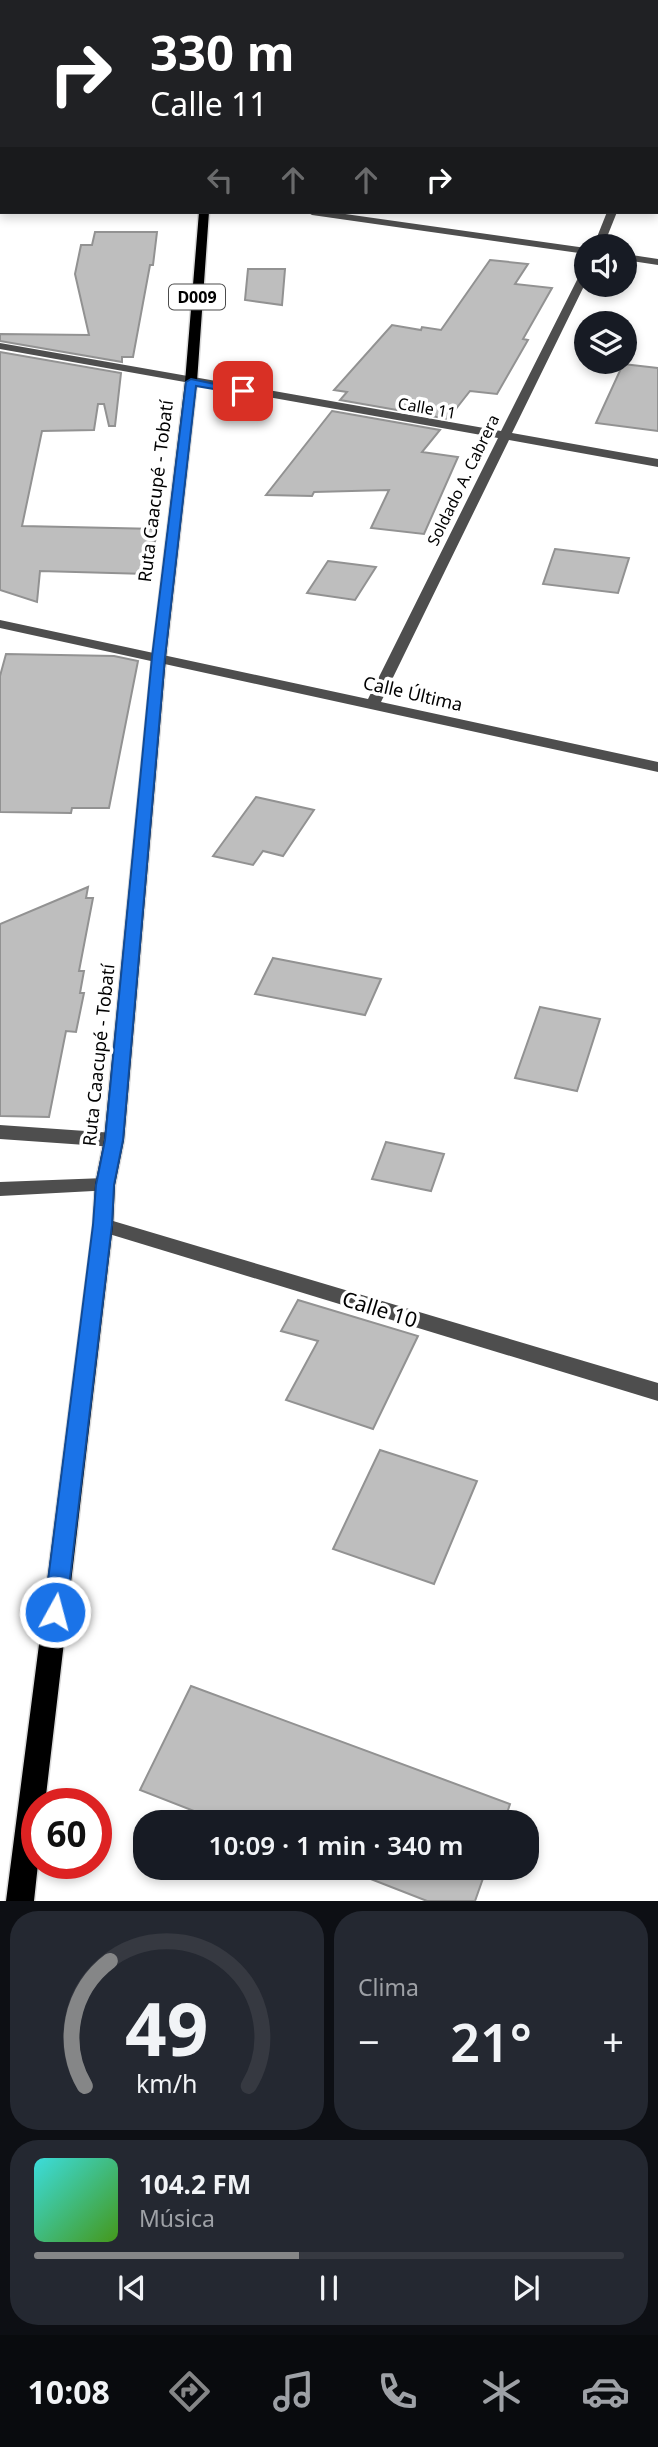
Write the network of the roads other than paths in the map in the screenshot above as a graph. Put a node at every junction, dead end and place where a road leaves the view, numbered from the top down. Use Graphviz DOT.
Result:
graph roads {
  1 [pos="204,214"];
  2 [pos="326,214"];
  3 [pos="611,214"];
  4 [pos="603,234"];
  5 [pos="574,249"];
  6 [pos="637,259"];
  7 [pos="658,262"];
  8 [pos="574,296"];
  9 [pos="0,346"];
  10 [pos="191,382"];
  11 [pos="503,437"];
  12 [pos="658,463"];
  13 [pos="0,624"];
  14 [pos="54,634"];
  15 [pos="0,635"];
  16 [pos="159,657"];
  17 [pos="373,704"];
  18 [pos="658,767"];
  19 [pos="0,1132"];
  20 [pos="114,1140"];
  21 [pos="105,1185"];
  22 [pos="0,1189"];
  23 [pos="103,1225"];
  24 [pos="658,1392"];
  25 [pos="20,1901"];
  1 -- 10 [label="main road, Ruta Caacupé - Tobatí / D009"];
  2 -- 5 [label="street"];
  3 -- 4 [label="street"];
  6 -- 7 [label="street"];
  8 -- 11 [label="street, Soldado A. Cabrera"];
  9 -- 10 [label="street, Calle 11"];
  10 -- 11 [label="street, Calle 11"];
  10 -- 16 [label="main road, Ruta Caacupé - Tobatí / D009"];
  11 -- 12 [label="street, Calle 11"];
  11 -- 17 [label="street, Soldado A. Cabrera"];
  13 -- 14 [label="street"];
  14 -- 15 [label="street"];
  14 -- 16 [label="street, Calle Última"];
  16 -- 17 [label="street, Calle Última"];
  16 -- 20 [label="main road, Ruta Caacupé - Tobatí / D009"];
  17 -- 18 [label="street, Calle Última"];
  19 -- 20 [label="street"];
  20 -- 21 [label="main road, Ruta Caacupé - Tobatí / D009"];
  21 -- 22 [label="street"];
  21 -- 23 [label="main road, Ruta Caacupé - Tobatí / D009"];
  23 -- 24 [label="street, Calle 10"];
  23 -- 25 [label="main road, Ruta Caacupé - Tobatí / D009"];
}
